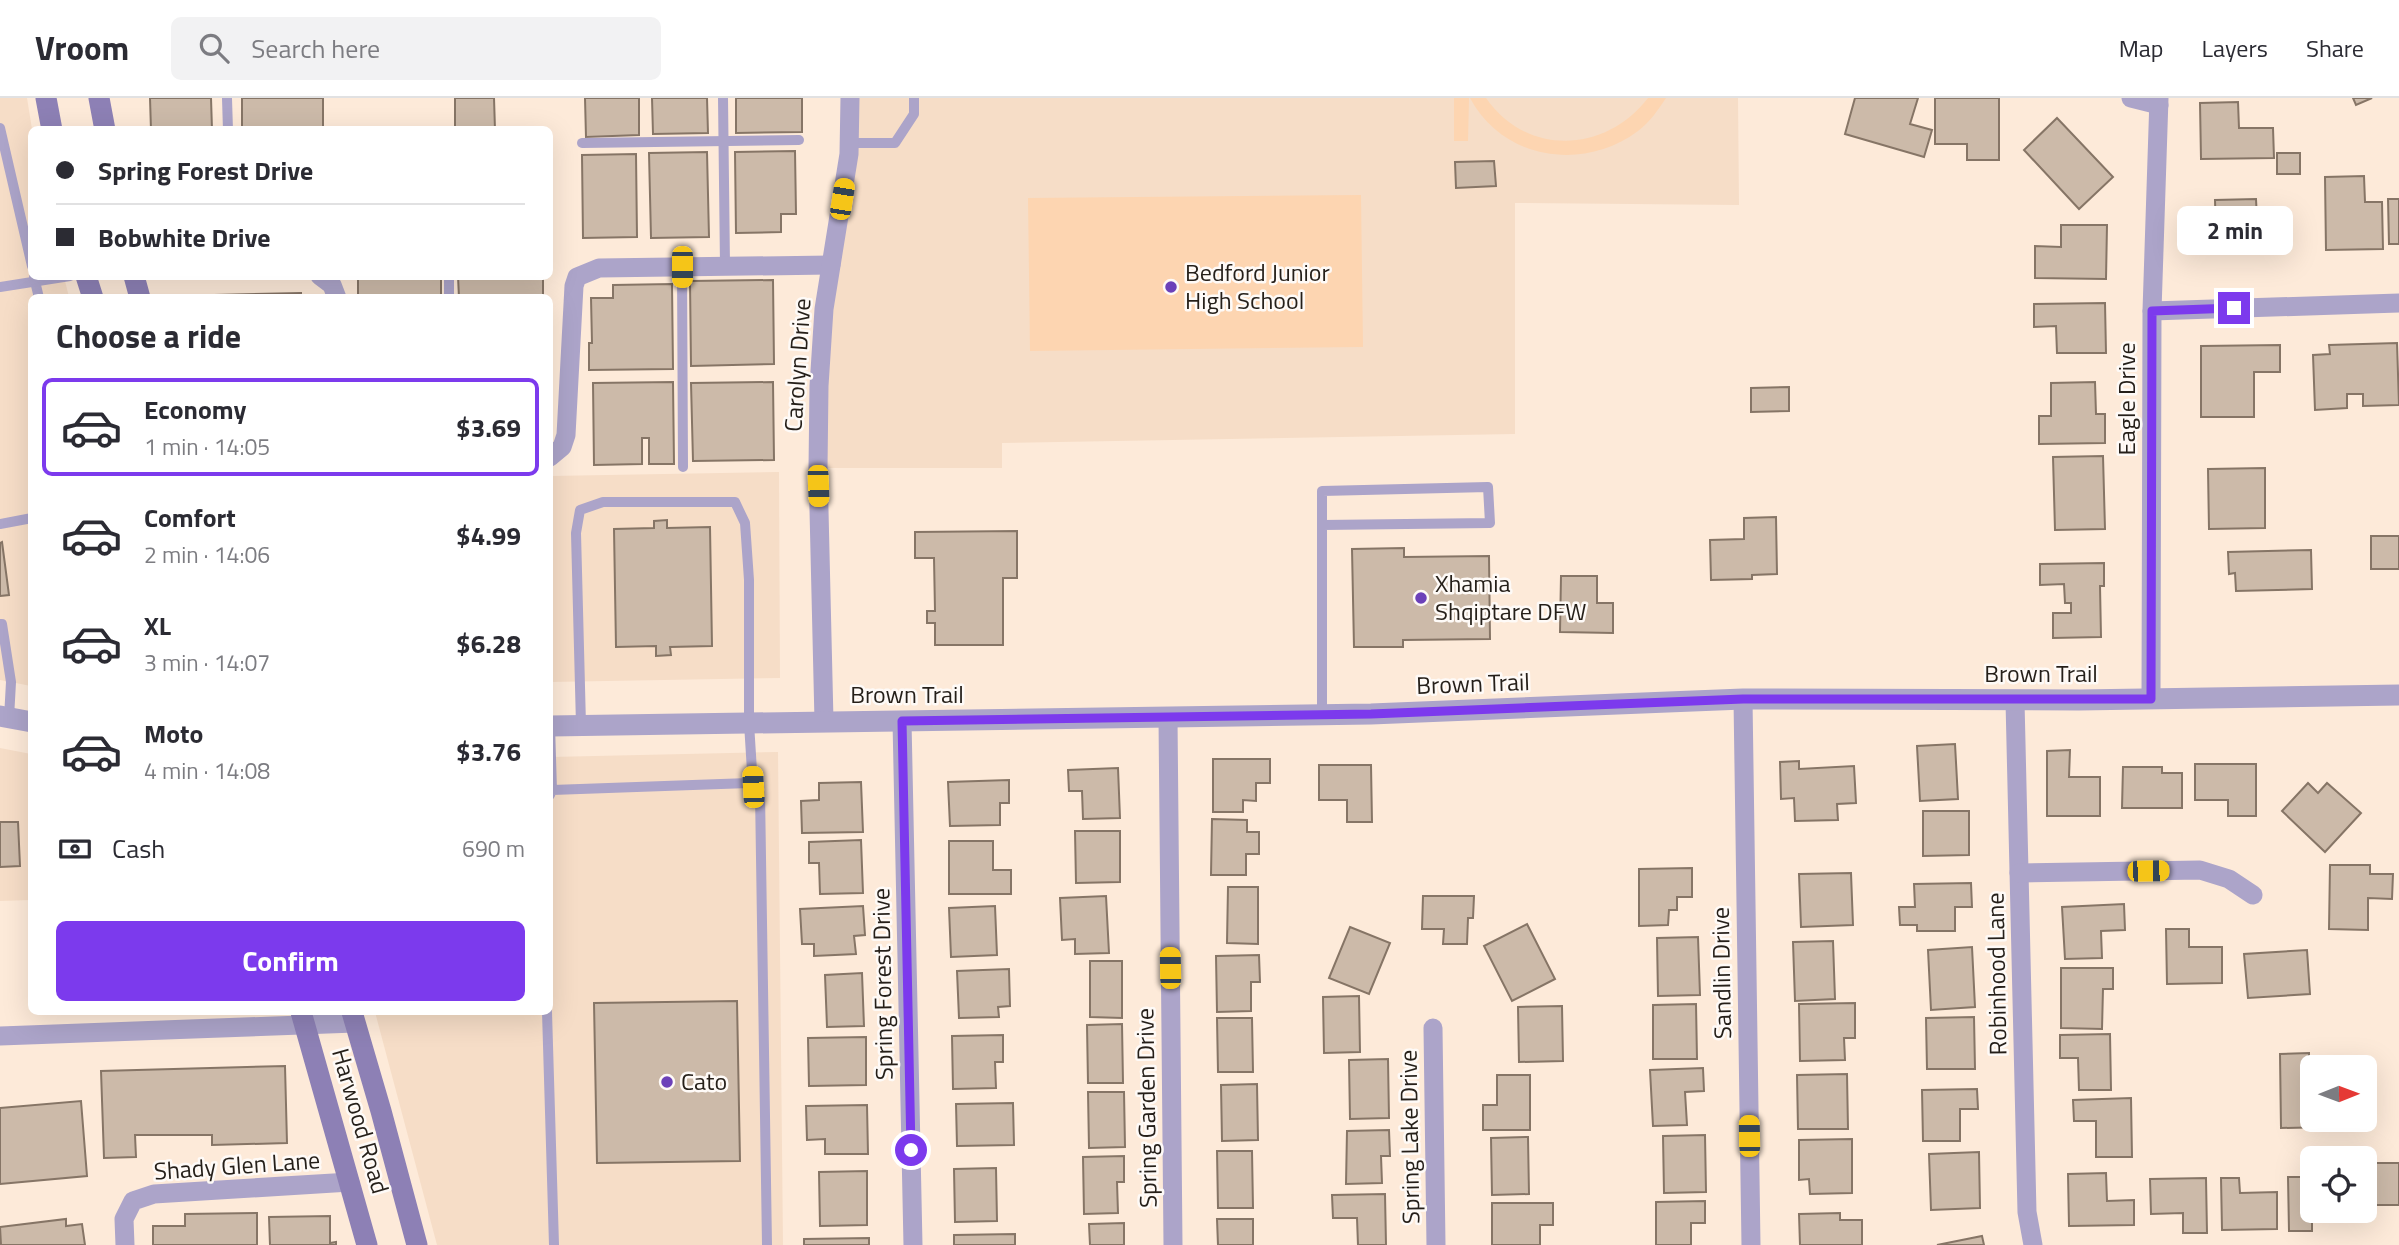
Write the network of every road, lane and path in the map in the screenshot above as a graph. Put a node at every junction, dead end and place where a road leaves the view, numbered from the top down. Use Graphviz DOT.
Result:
graph roads {
  1 [pos="46,98"];
  2 [pos="99,98"];
  3 [pos="227,98"];
  4 [pos="723,98"];
  5 [pos="850,98"];
  6 [pos="914,98"];
  7 [pos="2132,98"];
  8 [pos="2159,101"];
  9 [pos="51,126"];
  10 [pos="104,126"];
  11 [pos="228,126"];
  12 [pos="0,128"];
  13 [pos="799,140"];
  14 [pos="723,141"];
  15 [pos="582,144"];
  16 [pos="849,144"];
  17 [pos="28,249"];
  18 [pos="831,265"];
  19 [pos="725,266"];
  20 [pos="682,267"];
  21 [pos="30,280"];
  22 [pos="325,280"];
  23 [pos="0,287"];
  24 [pos="335,294"];
  25 [pos="2399,303"];
  26 [pos="2152,311"];
  27 [pos="553,454"];
  28 [pos="683,467"];
  29 [pos="28,519"];
  30 [pos="0,524"];
  31 [pos="1322,525"];
  32 [pos="0,624"];
  33 [pos="2399,695"];
  34 [pos="1743,699"];
  35 [pos="2151,699"];
  36 [pos="2015,701"];
  37 [pos="1322,715"];
  38 [pos="5,717"];
  39 [pos="1168,718"];
  40 [pos="28,721"];
  41 [pos="902,721"];
  42 [pos="824,722"];
  43 [pos="749,723"];
  44 [pos="581,725"];
  45 [pos="553,726"];
  46 [pos="753,787"];
  47 [pos="553,792"];
  48 [pos="2019,873"];
  49 [pos="2253,895"];
  50 [pos="547,1015"];
  51 [pos="354,1017"];
  52 [pos="303,1018"];
  53 [pos="1433,1028"];
  54 [pos="0,1036"];
  55 [pos="351,1182"];
  56 [pos="125,1245"];
  57 [pos="367,1245"];
  58 [pos="417,1245"];
  59 [pos="554,1245"];
  60 [pos="767,1245"];
  61 [pos="913,1245"];
  62 [pos="1173,1245"];
  63 [pos="1436,1245"];
  64 [pos="1751,1245"];
  65 [pos="2033,1245"];
  1 -- 9 [label="main road"];
  2 -- 10 [label="main road"];
  3 -- 11 [label="lane"];
  4 -- 14 [label="lane"];
  5 -- 16 [label="street, Carolyn Drive"];
  6 -- 16 [label="lane"];
  7 -- 8 [label="street"];
  8 -- 26 [label="street, Eagle Drive"];
  12 -- 17 [label="lane"];
  13 -- 14 [label="lane"];
  14 -- 15 [label="lane"];
  14 -- 19 [label="lane"];
  16 -- 18 [label="street, Carolyn Drive"];
  18 -- 19 [label="street"];
  18 -- 42 [label="street, Carolyn Drive"];
  19 -- 20 [label="street"];
  20 -- 27 [label="street"];
  20 -- 28 [label="lane"];
  21 -- 23 [label="lane"];
  22 -- 24 [label="street"];
  25 -- 26 [label="street"];
  26 -- 35 [label="street, Eagle Drive"];
  29 -- 30 [label="lane"];
  31 -- 31 [label="lane"];
  31 -- 37 [label="lane"];
  32 -- 38 [label="lane"];
  33 -- 35 [label="street, Brown Trail"];
  34 -- 36 [label="street, Brown Trail"];
  34 -- 37 [label="street, Brown Trail"];
  34 -- 64 [label="street, Sandlin Drive"];
  35 -- 36 [label="street, Brown Trail"];
  36 -- 48 [label="street, Robinhood Lane"];
  37 -- 39 [label="street, Brown Trail"];
  38 -- 40 [label="street"];
  39 -- 41 [label="street, Brown Trail"];
  39 -- 62 [label="street, Spring Garden Drive"];
  41 -- 42 [label="street, Brown Trail"];
  41 -- 61 [label="street, Spring Forest Drive"];
  42 -- 43 [label="street, Brown Trail"];
  43 -- 44 [label="street, Brown Trail"];
  43 -- 44 [label="lane"];
  43 -- 46 [label="lane"];
  44 -- 45 [label="street, Brown Trail"];
  46 -- 47 [label="lane"];
  46 -- 60 [label="lane"];
  48 -- 49 [label="street"];
  48 -- 65 [label="street, Robinhood Lane"];
  50 -- 59 [label="lane"];
  51 -- 52 [label="street"];
  51 -- 58 [label="main road, Harwood Road"];
  52 -- 54 [label="street"];
  52 -- 55 [label="main road, Harwood Road"];
  53 -- 63 [label="street, Spring Lake Drive"];
  55 -- 56 [label="street, Shady Glen Lane"];
  55 -- 57 [label="main road, Harwood Road"];
}
